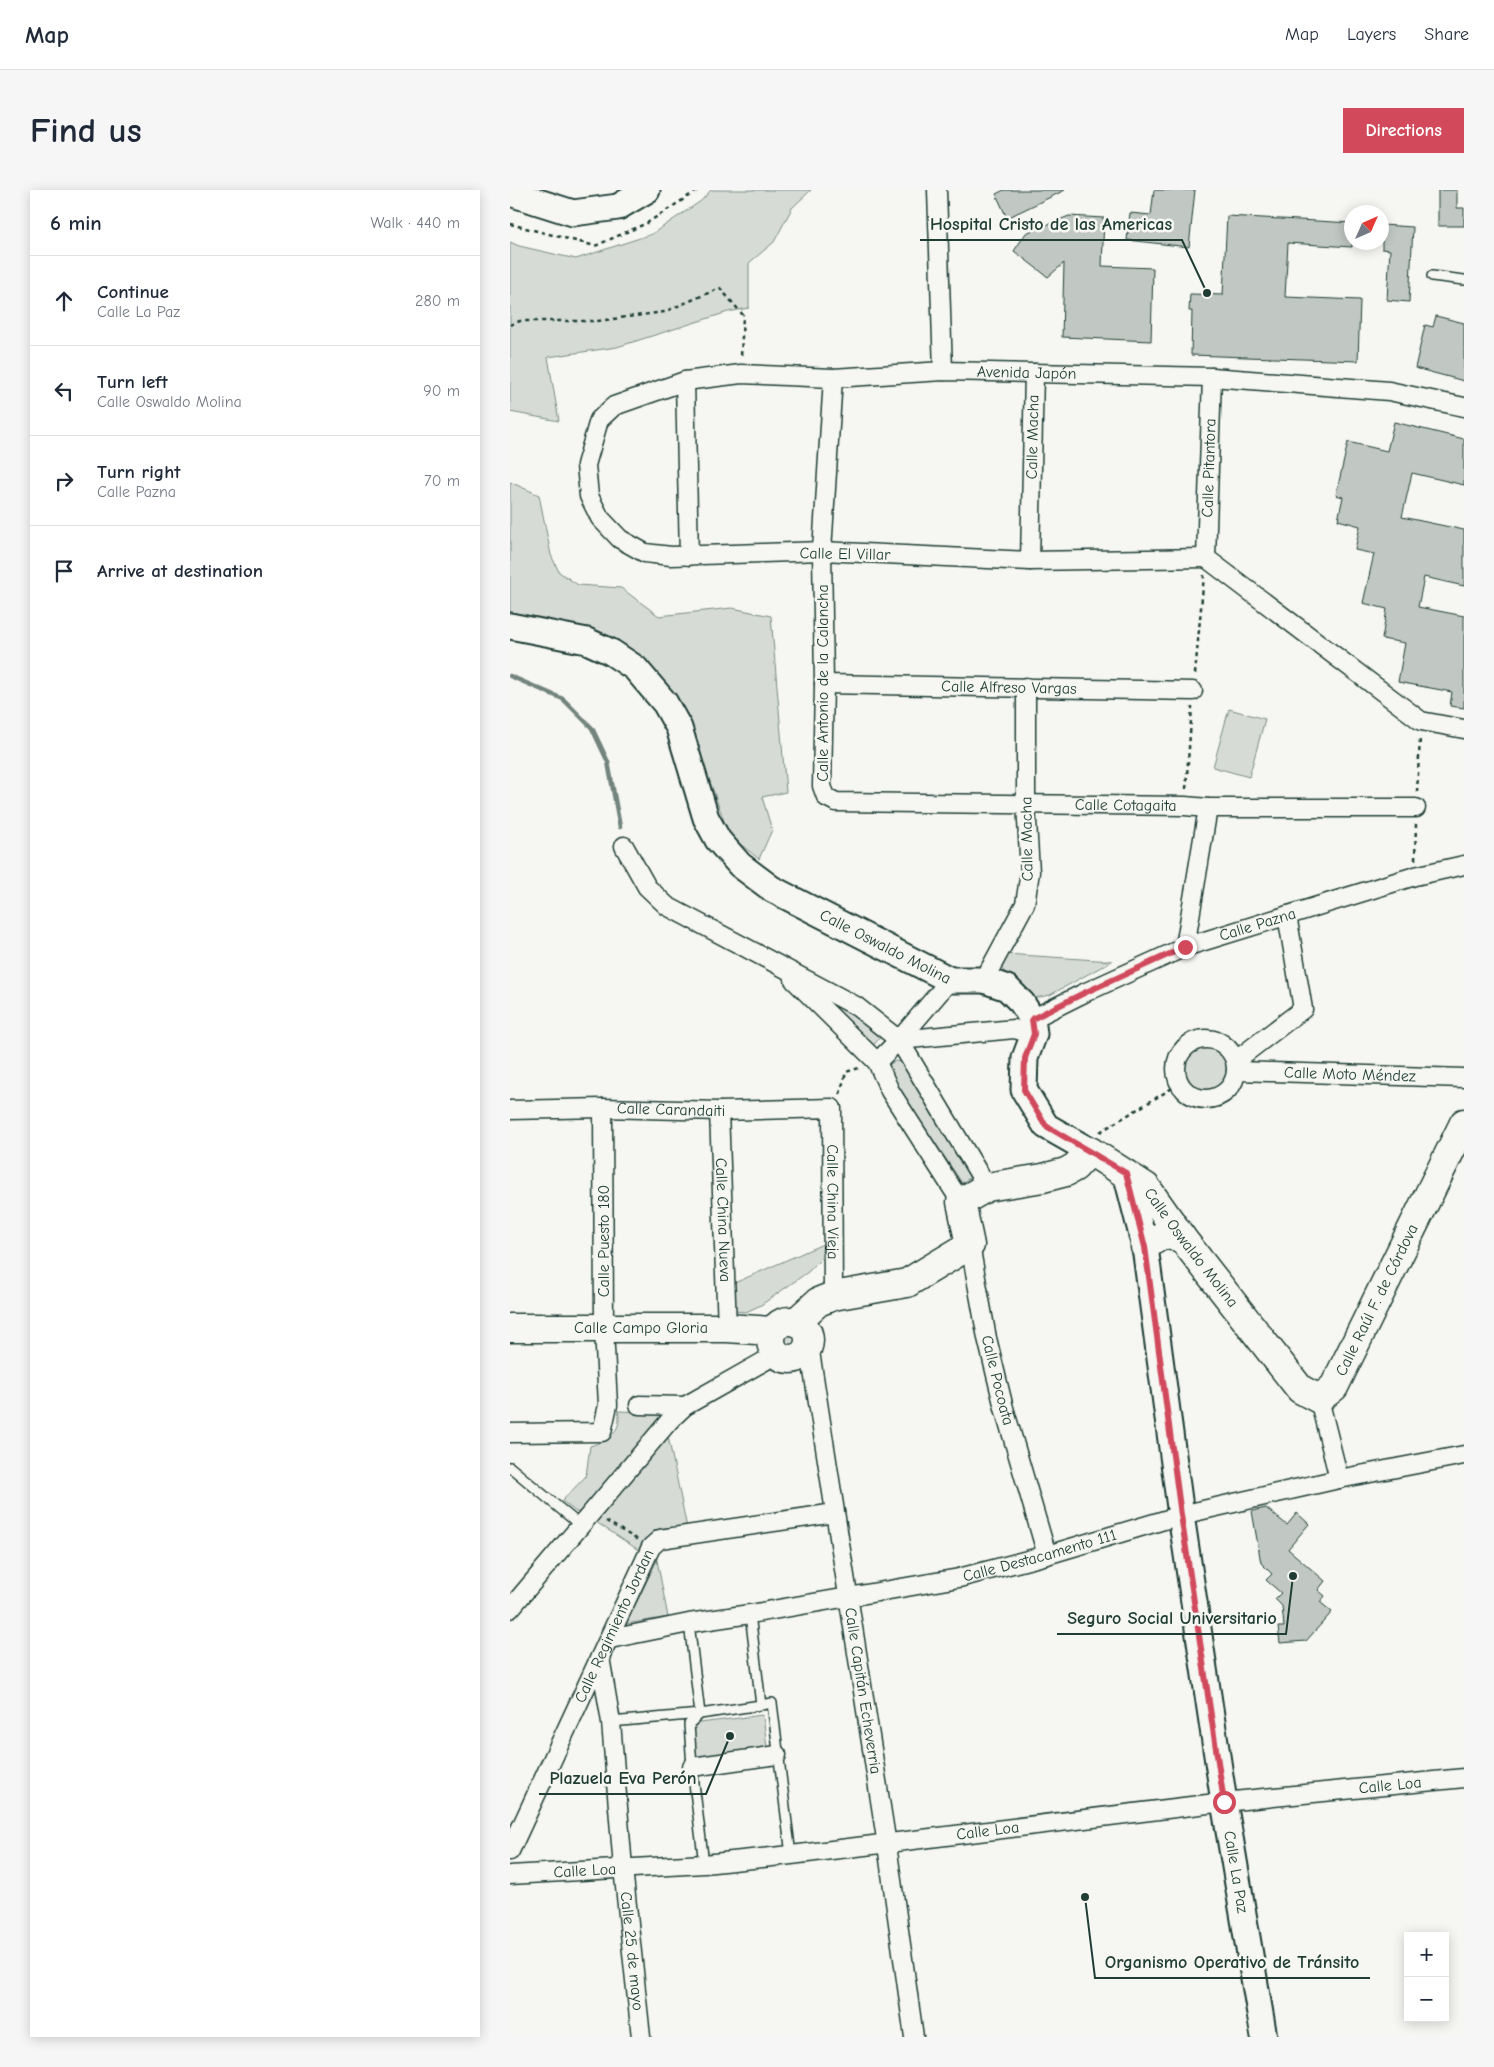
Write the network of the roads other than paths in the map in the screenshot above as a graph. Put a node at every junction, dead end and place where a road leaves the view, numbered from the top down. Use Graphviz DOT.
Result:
graph roads {
  1 [pos="647,190"];
  2 [pos="936,190"];
  3 [pos="510,193"];
  4 [pos="1432,276"];
  5 [pos="1464,280"];
  6 [pos="943,370"];
  7 [pos="1034,373"];
  8 [pos="1212,377"];
  9 [pos="833,378"];
  10 [pos="685,381"];
  11 [pos="1464,407"];
  12 [pos="599,420"];
  13 [pos="822,551"];
  14 [pos="688,556"];
  15 [pos="1206,558"];
  16 [pos="1030,561"];
  17 [pos="510,626"];
  18 [pos="824,684"];
  19 [pos="1026,687"];
  20 [pos="1193,691"];
  21 [pos="1464,729"];
  22 [pos="836,802"];
  23 [pos="1026,804"];
  24 [pos="1208,808"];
  25 [pos="1416,808"];
  26 [pos="624,846"];
  27 [pos="1464,865"];
  28 [pos="1287,916"];
  29 [pos="1185,947"];
  30 [pos="780,965"];
  31 [pos="950,980"];
  32 [pos="984,980"];
  33 [pos="1033,1026"];
  34 [pos="899,1040"];
  35 [pos="877,1062"];
  36 [pos="1236,1066"];
  37 [pos="1464,1078"];
  38 [pos="603,1108"];
  39 [pos="832,1108"];
  40 [pos="510,1110"];
  41 [pos="719,1111"];
  42 [pos="1464,1123"];
  43 [pos="1085,1148"];
  44 [pos="1126,1173"];
  45 [pos="987,1187"];
  46 [pos="961,1202"];
  47 [pos="1182,1238"];
  48 [pos="970,1245"];
  49 [pos="1145,1247"];
  50 [pos="833,1296"];
  51 [pos="797,1321"];
  52 [pos="510,1328"];
  53 [pos="727,1328"];
  54 [pos="604,1329"];
  55 [pos="774,1343"];
  56 [pos="809,1345"];
  57 [pos="1319,1399"];
  58 [pos="638,1406"];
  59 [pos="685,1406"];
  60 [pos="510,1433"];
  61 [pos="1464,1455"];
  62 [pos="510,1467"];
  63 [pos="1339,1478"];
  64 [pos="835,1513"];
  65 [pos="1181,1515"];
  66 [pos="586,1519"];
  67 [pos="1047,1555"];
  68 [pos="848,1596"];
  69 [pos="510,1609"];
  70 [pos="750,1614"];
  71 [pos="689,1623"];
  72 [pos="610,1639"];
  73 [pos="600,1657"];
  74 [pos="761,1705"];
  75 [pos="700,1714"];
  76 [pos="611,1722"];
  77 [pos="778,1755"];
  78 [pos="692,1767"];
  79 [pos="1464,1778"];
  80 [pos="1224,1802"];
  81 [pos="887,1845"];
  82 [pos="510,1851"];
  83 [pos="791,1855"];
  84 [pos="704,1864"];
  85 [pos="623,1868"];
  86 [pos="510,1875"];
  87 [pos="641,2037"];
  88 [pos="914,2037"];
  89 [pos="1264,2037"];
  1 -- 3 [label="main road"];
  2 -- 6 [label="street"];
  4 -- 5 [label="lane"];
  6 -- 7 [label="street, Avenida Japón"];
  6 -- 9 [label="street, Avenida Japón"];
  7 -- 8 [label="street, Avenida Japón"];
  7 -- 16 [label="street, Calle Macha"];
  8 -- 11 [label="street, Avenida Japón"];
  8 -- 15 [label="street, Calle Pitantora"];
  9 -- 10 [label="street, Avenida Japón"];
  9 -- 13 [label="street, Calle Antonio de la Calancha"];
  10 -- 12 [label="street, Avenida Japón"];
  10 -- 14 [label="street"];
  12 -- 14 [label="street, Calle El Villar"];
  13 -- 14 [label="street, Calle El Villar"];
  13 -- 16 [label="street, Calle El Villar"];
  13 -- 18 [label="street, Calle Antonio de la Calancha"];
  15 -- 16 [label="street, Calle El Villar"];
  15 -- 21 [label="street"];
  17 -- 31 [label="main road, Calle Oswaldo Molina"];
  18 -- 19 [label="street, Calle Alfreso Vargas"];
  18 -- 22 [label="street, Calle Antonio de la Calancha"];
  19 -- 20 [label="street, Calle Alfreso Vargas"];
  19 -- 23 [label="street, Calle Macha"];
  22 -- 23 [label="street, Calle Cotagaita"];
  23 -- 24 [label="street, Calle Cotagaita"];
  23 -- 32 [label="street, Calle Macha"];
  24 -- 25 [label="street, Calle Cotagaita"];
  24 -- 29 [label="street"];
  26 -- 30 [label="street"];
  27 -- 28 [label="street, Calle Pazna"];
  28 -- 29 [label="street, Calle Pazna"];
  28 -- 36 [label="street"];
  29 -- 33 [label="street, Calle Pazna"];
  30 -- 34 [label="street"];
  30 -- 35 [label="street"];
  31 -- 32 [label="main road, Calle Oswaldo Molina"];
  31 -- 34 [label="street"];
  32 -- 33 [label="main road, Calle Oswaldo Molina"];
  33 -- 34 [label="street"];
  33 -- 43 [label="main road, Calle Oswaldo Molina"];
  34 -- 35 [label="street"];
  34 -- 45 [label="street"];
  35 -- 46 [label="street"];
  36 -- 36 [label="street"];
  36 -- 37 [label="street, Calle Moto Méndez"];
  38 -- 40 [label="street, Calle Carandaiti"];
  38 -- 41 [label="street, Calle Carandaiti"];
  38 -- 54 [label="street, Calle Puesto 180"];
  39 -- 41 [label="street, Calle Carandaiti"];
  39 -- 50 [label="street, Calle China Vieja"];
  41 -- 53 [label="street, Calle China Nueva"];
  42 -- 57 [label="main road, Calle Raúl F. de Córdova"];
  43 -- 44 [label="main road, Calle Oswaldo Molina"];
  43 -- 45 [label="main road"];
  44 -- 47 [label="main road, Calle Oswaldo Molina"];
  44 -- 49 [label="main road, Calle La Paz"];
  45 -- 46 [label="main road"];
  46 -- 48 [label="main road, Calle Pocoata"];
  47 -- 49 [label="main road"];
  47 -- 57 [label="main road, Calle Oswaldo Molina"];
  48 -- 50 [label="main road"];
  48 -- 67 [label="street, Calle Pocoata"];
  49 -- 65 [label="main road, Calle La Paz"];
  50 -- 51 [label="main road"];
  51 -- 55 [label="main road"];
  51 -- 56 [label="main road"];
  52 -- 54 [label="main road, Calle Campo Gloria"];
  53 -- 54 [label="main road, Calle Campo Gloria"];
  53 -- 55 [label="main road, Calle Campo Gloria"];
  54 -- 60 [label="street, Calle Puesto 180"];
  55 -- 56 [label="main road"];
  55 -- 59 [label="street"];
  56 -- 64 [label="street, Calle Capitán Echeverria"];
  57 -- 63 [label="street"];
  58 -- 59 [label="street"];
  59 -- 66 [label="street"];
  61 -- 63 [label="street, Calle Destacamento 111"];
  62 -- 66 [label="lane"];
  63 -- 65 [label="street, Calle Destacamento 111"];
  64 -- 68 [label="street, Calle Capitán Echeverria"];
  64 -- 72 [label="street, Calle Regimiento Jordan"];
  65 -- 67 [label="street, Calle Destacamento 111"];
  65 -- 80 [label="main road, Calle La Paz"];
  66 -- 69 [label="street"];
  67 -- 68 [label="street, Calle Destacamento 111"];
  68 -- 70 [label="street, Calle Destacamento 111"];
  68 -- 81 [label="street, Calle Capitán Echeverria"];
  70 -- 71 [label="street, Calle Destacamento 111"];
  70 -- 74 [label="lane"];
  71 -- 72 [label="street, Calle Destacamento 111"];
  71 -- 75 [label="lane"];
  72 -- 73 [label="street, Calle Regimiento Jordan"];
  73 -- 76 [label="street, Calle 25 de mayo"];
  73 -- 82 [label="street, Calle Regimiento Jordan"];
  74 -- 75 [label="lane"];
  74 -- 77 [label="lane"];
  75 -- 76 [label="lane"];
  75 -- 78 [label="lane"];
  76 -- 85 [label="street, Calle 25 de mayo"];
  77 -- 78 [label="street"];
  77 -- 83 [label="lane"];
  78 -- 84 [label="lane"];
  79 -- 80 [label="street, Calle Loa"];
  80 -- 81 [label="street, Calle Loa"];
  80 -- 89 [label="main road, Calle La Paz"];
  81 -- 83 [label="street, Calle Loa"];
  81 -- 88 [label="street, Calle Capitán Echeverria"];
  83 -- 84 [label="street, Calle Loa"];
  84 -- 85 [label="street, Calle Loa"];
  85 -- 86 [label="street, Calle Loa"];
  85 -- 87 [label="street, Calle 25 de mayo"];
}
